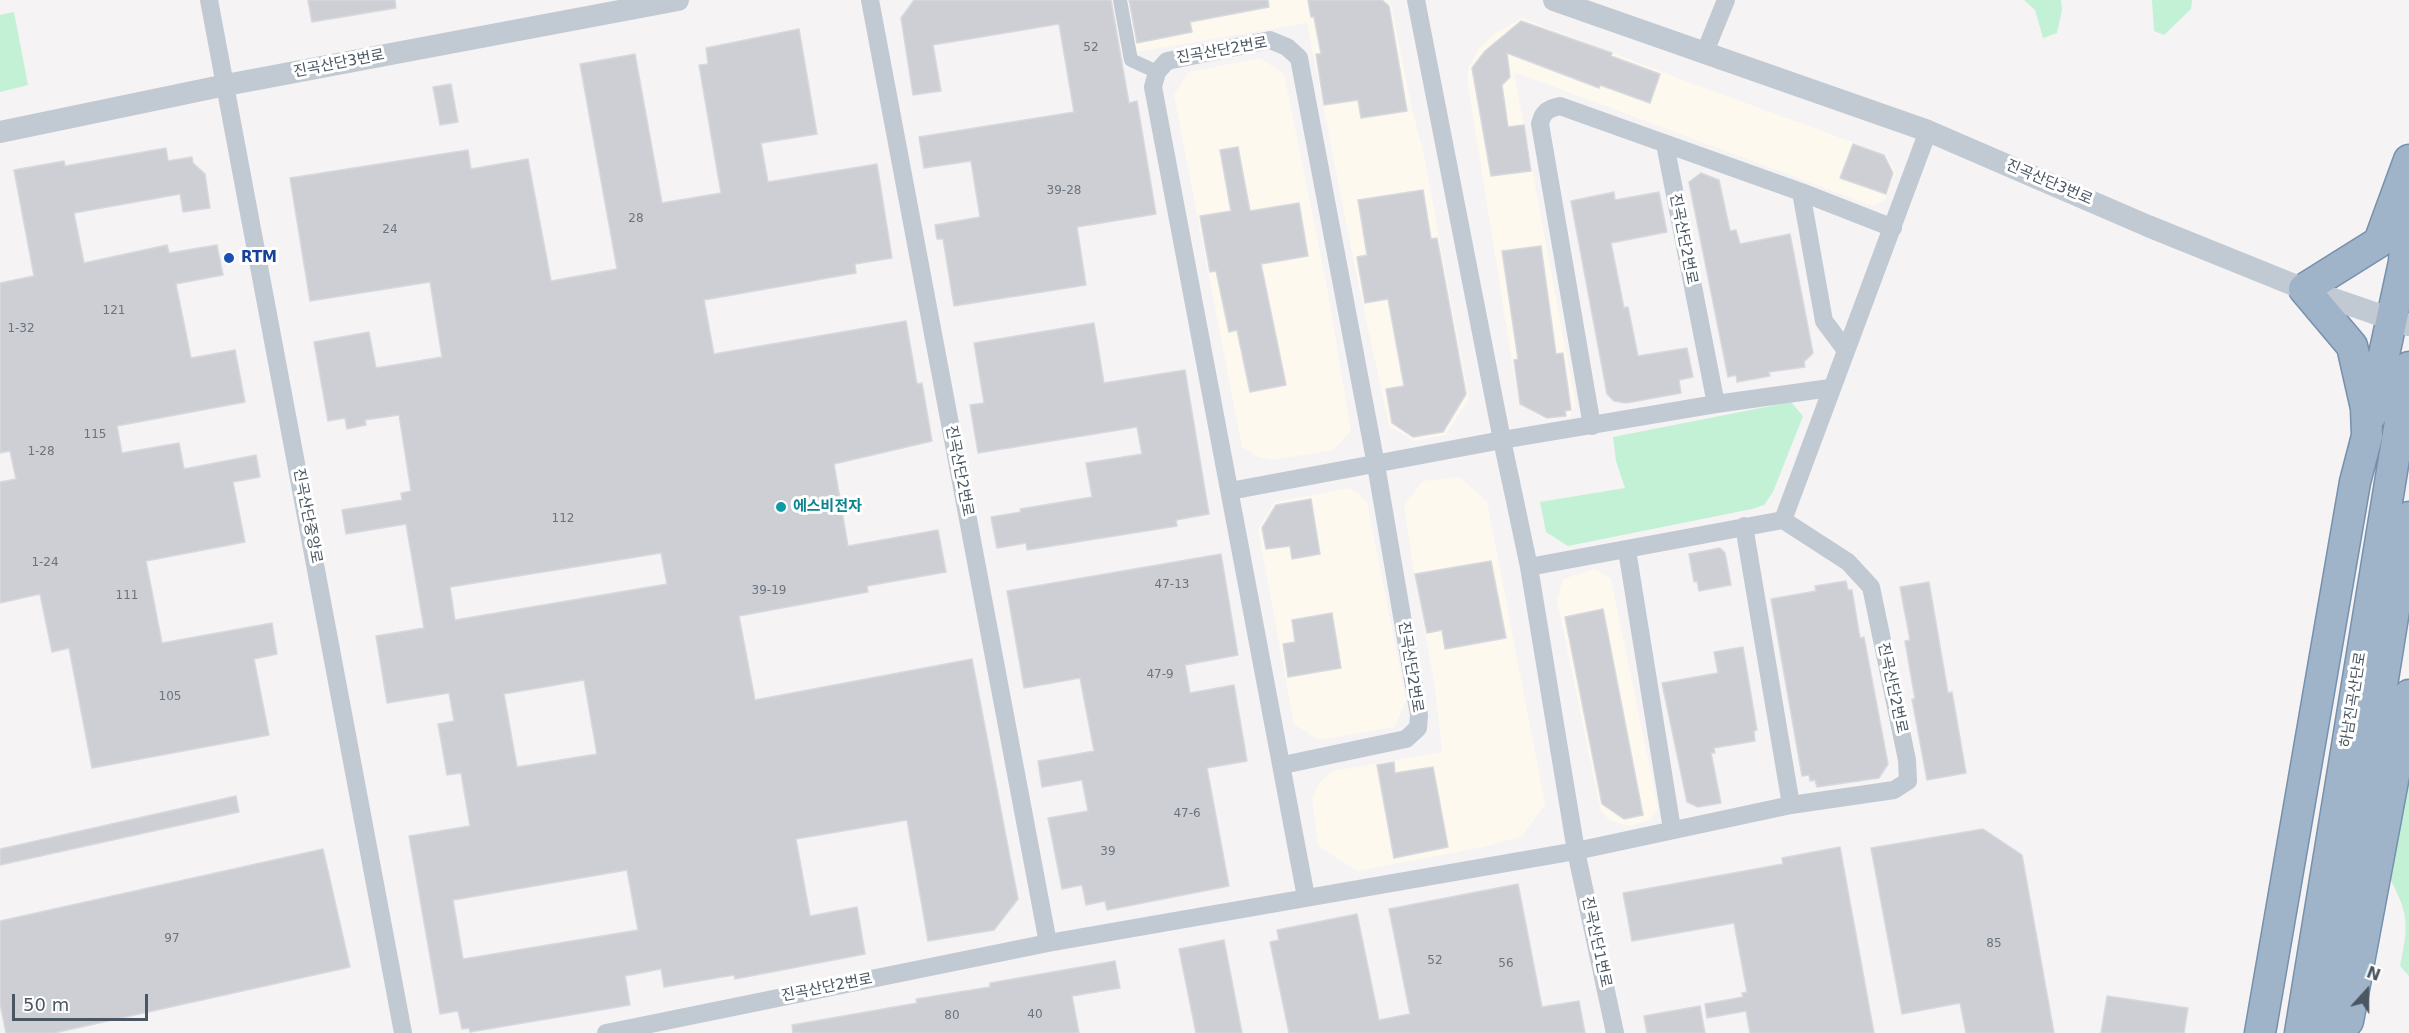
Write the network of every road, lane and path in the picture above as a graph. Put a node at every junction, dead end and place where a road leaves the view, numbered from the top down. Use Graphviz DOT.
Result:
graph roads {
  1 [pos="209,0"];
  2 [pos="678,0"];
  3 [pos="870,0"];
  4 [pos="1120,0"];
  5 [pos="1416,0"];
  6 [pos="1554,0"];
  7 [pos="1726,0"];
  8 [pos="1705,52"];
  9 [pos="1157,72"];
  10 [pos="226,85"];
  11 [pos="1928,131"];
  12 [pos="0,132"];
  13 [pos="1665,144"];
  14 [pos="2409,160"];
  15 [pos="2409,167"];
  16 [pos="1801,192"];
  17 [pos="1893,228"];
  18 [pos="2304,289"];
  19 [pos="2400,322"];
  20 [pos="1845,349"];
  21 [pos="2409,367"];
  22 [pos="1830,388"];
  23 [pos="1716,404"];
  24 [pos="1592,426"];
  25 [pos="2367,436"];
  26 [pos="1502,440"];
  27 [pos="1376,465"];
  28 [pos="1230,491"];
  29 [pos="2409,517"];
  30 [pos="1783,520"];
  31 [pos="1744,526"];
  32 [pos="1627,550"];
  33 [pos="1529,567"];
  34 [pos="2409,695"];
  35 [pos="1283,765"];
  36 [pos="1791,805"];
  37 [pos="1672,829"];
  38 [pos="1576,851"];
  39 [pos="1306,897"];
  40 [pos="1048,943"];
  41 [pos="403,1033"];
  42 [pos="606,1033"];
  43 [pos="1615,1033"];
  44 [pos="2260,1033"];
  45 [pos="2300,1033"];
  46 [pos="2326,1033"];
  47 [pos="2346,1033"];
  1 -- 10 [label="street, 진곡산단중앙로"];
  2 -- 10 [label="street, 진곡산단3번로"];
  3 -- 40 [label="street, 진곡산단2번로"];
  4 -- 9 [label="street"];
  5 -- 26 [label="street"];
  6 -- 8 [label="street, 진곡산단3번로"];
  7 -- 8 [label="street"];
  8 -- 11 [label="street, 진곡산단3번로"];
  9 -- 27 [label="street, 진곡산단2번로"];
  9 -- 28 [label="street, 진곡산단2번로"];
  10 -- 12 [label="street, 진곡산단3번로"];
  10 -- 41 [label="street, 진곡산단중앙로"];
  11 -- 17 [label="street"];
  11 -- 18 [label="street, 진곡산단3번로"];
  13 -- 16 [label="street"];
  13 -- 23 [label="street, 진곡산단2번로"];
  13 -- 24 [label="street"];
  14 -- 18 [label="highway"];
  15 -- 19 [label="highway"];
  16 -- 17 [label="street"];
  16 -- 20 [label="street"];
  17 -- 20 [label="street"];
  18 -- 19 [label="street, 진곡산단3번로"];
  18 -- 25 [label="highway"];
  19 -- 25 [label="highway"];
  20 -- 22 [label="street"];
  21 -- 45 [label="highway, 하남진곡산단로"];
  22 -- 23 [label="street"];
  22 -- 30 [label="street"];
  23 -- 24 [label="street"];
  24 -- 26 [label="street"];
  25 -- 44 [label="highway"];
  26 -- 27 [label="street"];
  26 -- 33 [label="street"];
  27 -- 28 [label="street"];
  27 -- 35 [label="street, 진곡산단2번로"];
  28 -- 35 [label="street, 진곡산단2번로"];
  29 -- 46 [label="highway, 하남진곡산단로"];
  30 -- 31 [label="street"];
  30 -- 36 [label="street, 진곡산단2번로"];
  31 -- 32 [label="street"];
  31 -- 36 [label="street"];
  32 -- 33 [label="street"];
  32 -- 37 [label="street"];
  33 -- 38 [label="street"];
  34 -- 47 [label="highway"];
  35 -- 39 [label="street, 진곡산단2번로"];
  36 -- 37 [label="street, 진곡산단2번로"];
  37 -- 38 [label="street, 진곡산단2번로"];
  38 -- 39 [label="street, 진곡산단2번로"];
  38 -- 43 [label="street, 진곡산단1번로"];
  39 -- 40 [label="street, 진곡산단2번로"];
  40 -- 42 [label="street, 진곡산단2번로"];
}
